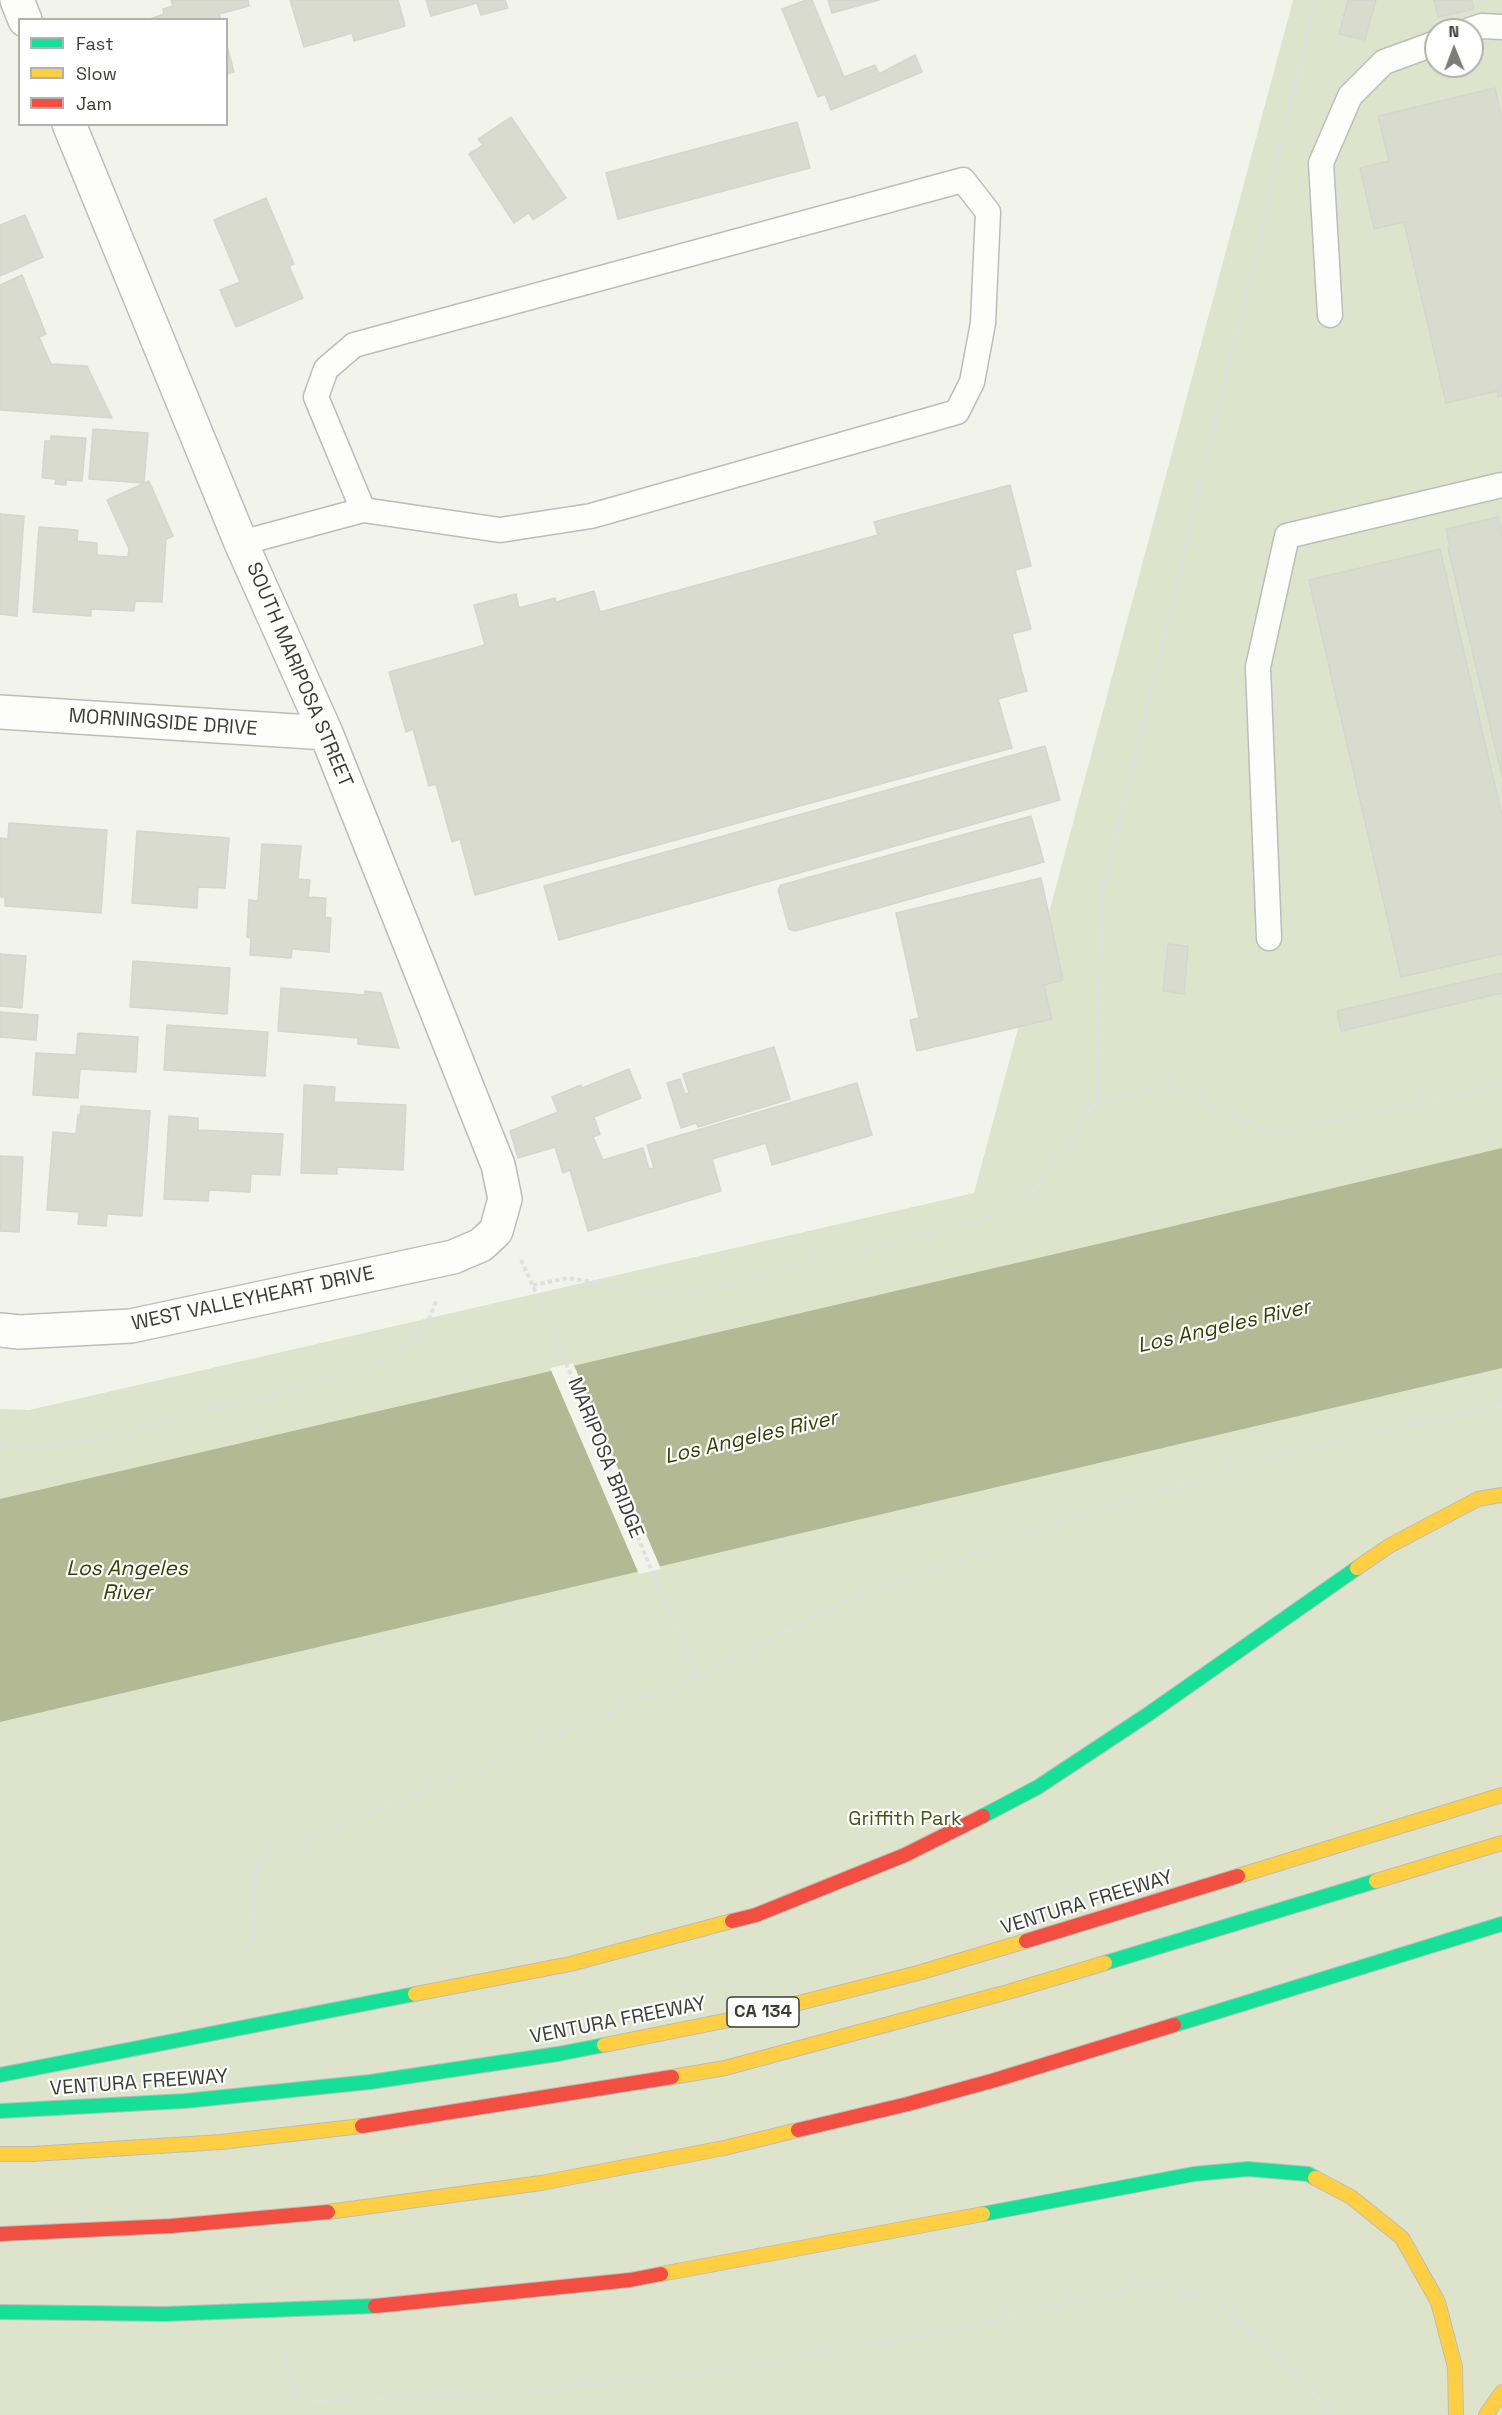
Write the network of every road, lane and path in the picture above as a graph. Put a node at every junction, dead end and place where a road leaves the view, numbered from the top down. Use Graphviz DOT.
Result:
graph roads {
  1 [pos="17,0"];
  2 [pos="1316,0"];
  3 [pos="24,18"];
  4 [pos="1484,26"];
  5 [pos="1502,27"];
  6 [pos="1424,47"];
  7 [pos="70,126"];
  8 [pos="1330,315"];
  9 [pos="1502,485"];
  10 [pos="363,510"];
  11 [pos="241,543"];
  12 [pos="0,712"];
  13 [pos="326,733"];
  14 [pos="1269,938"];
  15 [pos="1502,1085"];
  16 [pos="1097,1101"];
  17 [pos="496,1231"];
  18 [pos="453,1257"];
  19 [pos="533,1285"];
  20 [pos="0,1330"];
  21 [pos="1502,1405"];
  22 [pos="0,1445"];
  23 [pos="1502,1495"];
  24 [pos="698,1676"];
  25 [pos="1502,1795"];
  26 [pos="1502,1843"];
  27 [pos="1502,1924"];
  28 [pos="253,1939"];
  29 [pos="0,2075"];
  30 [pos="0,2111"];
  31 [pos="0,2154"];
  32 [pos="0,2234"];
  33 [pos="0,2312"];
  34 [pos="284,2354"];
  35 [pos="1502,2392"];
  36 [pos="1336,2415"];
  37 [pos="1456,2415"];
  38 [pos="1486,2415"];
  1 -- 3 [label="street"];
  2 -- 16 [label="path"];
  4 -- 5 [label="lane"];
  6 -- 8 [label="lane"];
  7 -- 11 [label="street, SOUTH MARIPOSA STREET"];
  9 -- 14 [label="lane"];
  10 -- 10 [label="lane"];
  10 -- 11 [label="lane"];
  11 -- 13 [label="street, SOUTH MARIPOSA STREET"];
  12 -- 13 [label="street, MORNINGSIDE DRIVE"];
  13 -- 17 [label="street, SOUTH MARIPOSA STREET"];
  15 -- 16 [label="path"];
  16 -- 19 [label="path"];
  17 -- 18 [label="street, WEST VALLEYHEART DRIVE"];
  17 -- 19 [label="path, MARIPOSA BRIDGE"];
  18 -- 20 [label="street, WEST VALLEYHEART DRIVE"];
  18 -- 22 [label="path"];
  19 -- 24 [label="path, MARIPOSA BRIDGE"];
  21 -- 24 [label="path"];
  23 -- 29 [label="main road"];
  24 -- 28 [label="path"];
  25 -- 30 [label="main road, VENTURA FREEWAY / CA 134"];
  26 -- 31 [label="main road"];
  27 -- 32 [label="main road"];
  33 -- 37 [label="main road"];
  34 -- 36 [label="path"];
  35 -- 38 [label="main road"];
}
